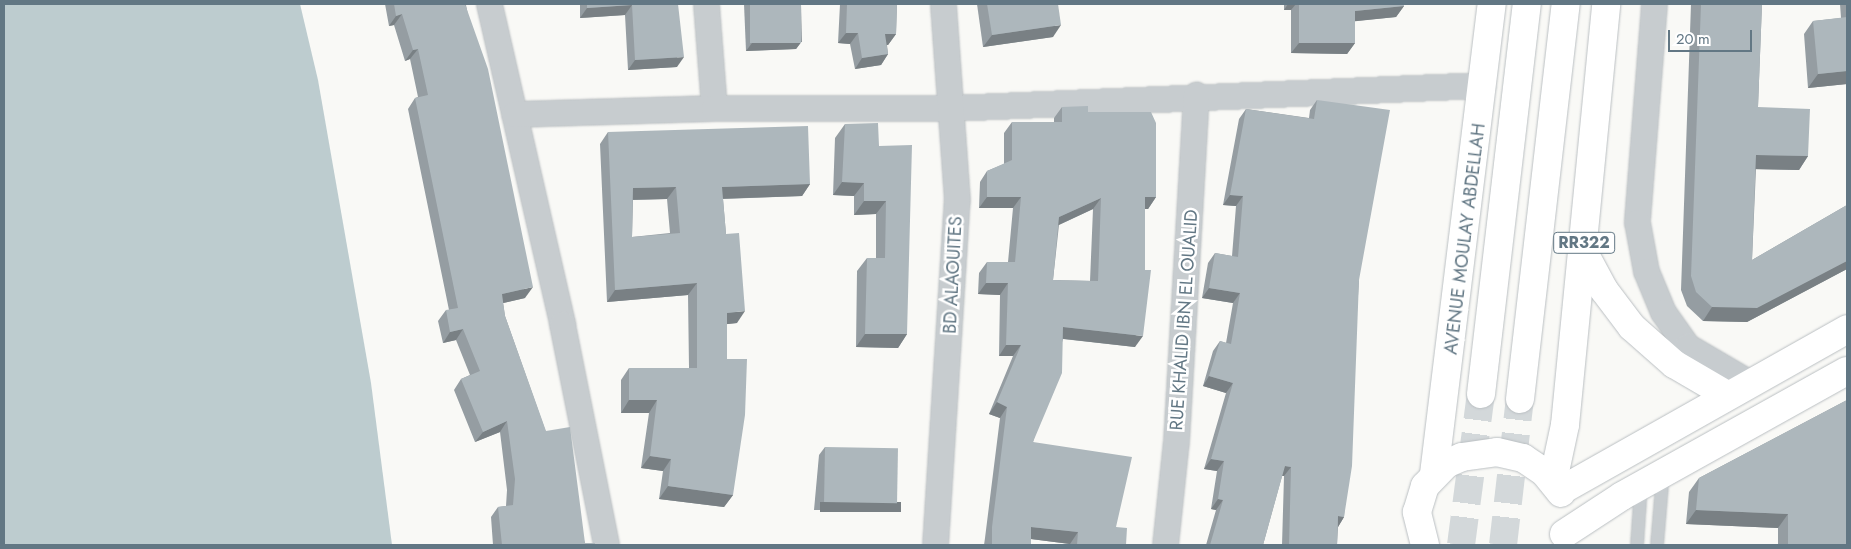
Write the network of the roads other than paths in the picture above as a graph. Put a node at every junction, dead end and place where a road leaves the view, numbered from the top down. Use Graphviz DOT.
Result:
graph roads {
  1 [pos="489,4"];
  2 [pos="706,4"];
  3 [pos="943,4"];
  4 [pos="1492,4"];
  5 [pos="1527,4"];
  6 [pos="1566,4"];
  7 [pos="1606,4"];
  8 [pos="1654,4"];
  9 [pos="1483,85"];
  10 [pos="1196,95"];
  11 [pos="714,108"];
  12 [pos="950,108"];
  13 [pos="514,114"];
  14 [pos="1583,251"];
  15 [pos="1847,329"];
  16 [pos="1847,371"];
  17 [pos="1737,388"];
  18 [pos="1481,394"];
  19 [pos="1520,399"];
  20 [pos="1434,474"];
  21 [pos="1652,480"];
  22 [pos="1557,486"];
  23 [pos="1561,540"];
  24 [pos="606,545"];
  25 [pos="935,545"];
  26 [pos="1165,545"];
  27 [pos="1425,545"];
  28 [pos="1636,545"];
  29 [pos="1657,545"];
  1 -- 13 [label="street"];
  2 -- 11 [label="street"];
  3 -- 12 [label="street, BD ALAOUITES"];
  4 -- 9 [label="main road, AVENUE MOULAY ABDELLAH"];
  5 -- 18 [label="main road, AVENUE MOULAY ABDELLAH"];
  6 -- 19 [label="main road, RR322"];
  7 -- 14 [label="main road, RR322"];
  8 -- 17 [label="street"];
  9 -- 10 [label="street"];
  9 -- 20 [label="main road, AVENUE MOULAY ABDELLAH"];
  10 -- 12 [label="street"];
  10 -- 26 [label="street, RUE KHALID IBN EL OUALID"];
  11 -- 12 [label="street"];
  11 -- 13 [label="street"];
  12 -- 25 [label="street, BD ALAOUITES"];
  13 -- 24 [label="street"];
  14 -- 17 [label="main road"];
  14 -- 22 [label="main road, RR322"];
  15 -- 17 [label="main road"];
  16 -- 21 [label="main road"];
  17 -- 22 [label="main road"];
  20 -- 22 [label="main road"];
  20 -- 27 [label="main road"];
  21 -- 23 [label="main road"];
  21 -- 28 [label="lane"];
  21 -- 29 [label="lane"];
  22 -- 23 [label="main road, RR322"];
}
